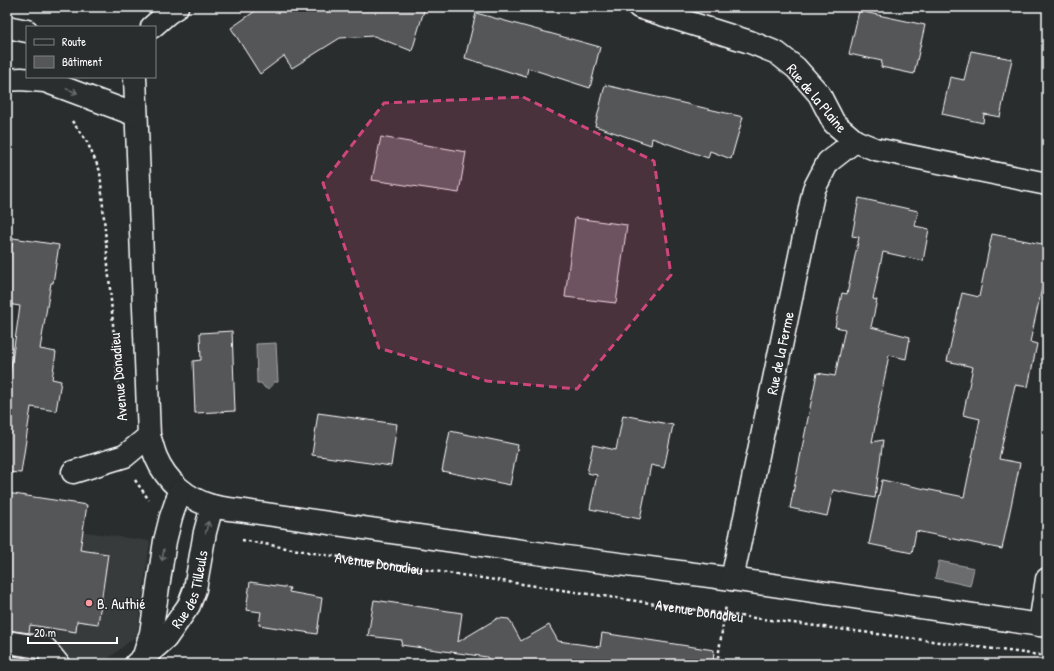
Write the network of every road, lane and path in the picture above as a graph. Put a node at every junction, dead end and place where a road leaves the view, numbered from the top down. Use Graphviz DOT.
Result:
graph roads {
  1 [pos="177,7"];
  2 [pos="639,7"];
  3 [pos="153,26"];
  4 [pos="7,27"];
  5 [pos="26,31"];
  6 [pos="135,78"];
  7 [pos="7,80"];
  8 [pos="136,115"];
  9 [pos="69,118"];
  10 [pos="855,141"];
  11 [pos="1047,184"];
  12 [pos="118,385"];
  13 [pos="150,436"];
  14 [pos="125,456"];
  15 [pos="73,472"];
  16 [pos="180,491"];
  17 [pos="212,506"];
  18 [pos="170,517"];
  19 [pos="205,532"];
  20 [pos="732,579"];
  21 [pos="1047,579"];
  22 [pos="724,614"];
  23 [pos="1044,626"];
  24 [pos="7,642"];
  25 [pos="1047,656"];
  26 [pos="139,661"];
  27 [pos="58,664"];
  28 [pos="717,664"];
  1 -- 3 [label="street"];
  2 -- 10 [label="street, Rue de la Plaine"];
  4 -- 5 [label="street"];
  6 -- 8 [label="street"];
  7 -- 8 [label="street, one-way"];
  8 -- 13 [label="street, Avenue Donadieu"];
  9 -- 12 [label="path, Avenue Donadieu"];
  10 -- 11 [label="street, Rue de la Plaine"];
  10 -- 20 [label="street, Rue de la Ferme"];
  13 -- 14 [label="street"];
  13 -- 16 [label="street, Avenue Donadieu"];
  14 -- 15 [label="street"];
  14 -- 18 [label="path"];
  16 -- 17 [label="street, Avenue Donadieu"];
  16 -- 18 [label="street, Rue des Tilleuls"];
  19 -- 17 [label="street, Rue des Tilleuls, one-way"];
  17 -- 20 [label="street, Avenue Donadieu"];
  18 -- 26 [label="street, Rue des Tilleuls, one-way"];
  19 -- 22 [label="path, Avenue Donadieu"];
  19 -- 26 [label="street, Rue des Tilleuls"];
  20 -- 22 [label="path"];
  20 -- 23 [label="street, Avenue Donadieu"];
  21 -- 23 [label="street"];
  22 -- 25 [label="path, Avenue Donadieu"];
  22 -- 28 [label="path"];
  24 -- 27 [label="street"];
}
